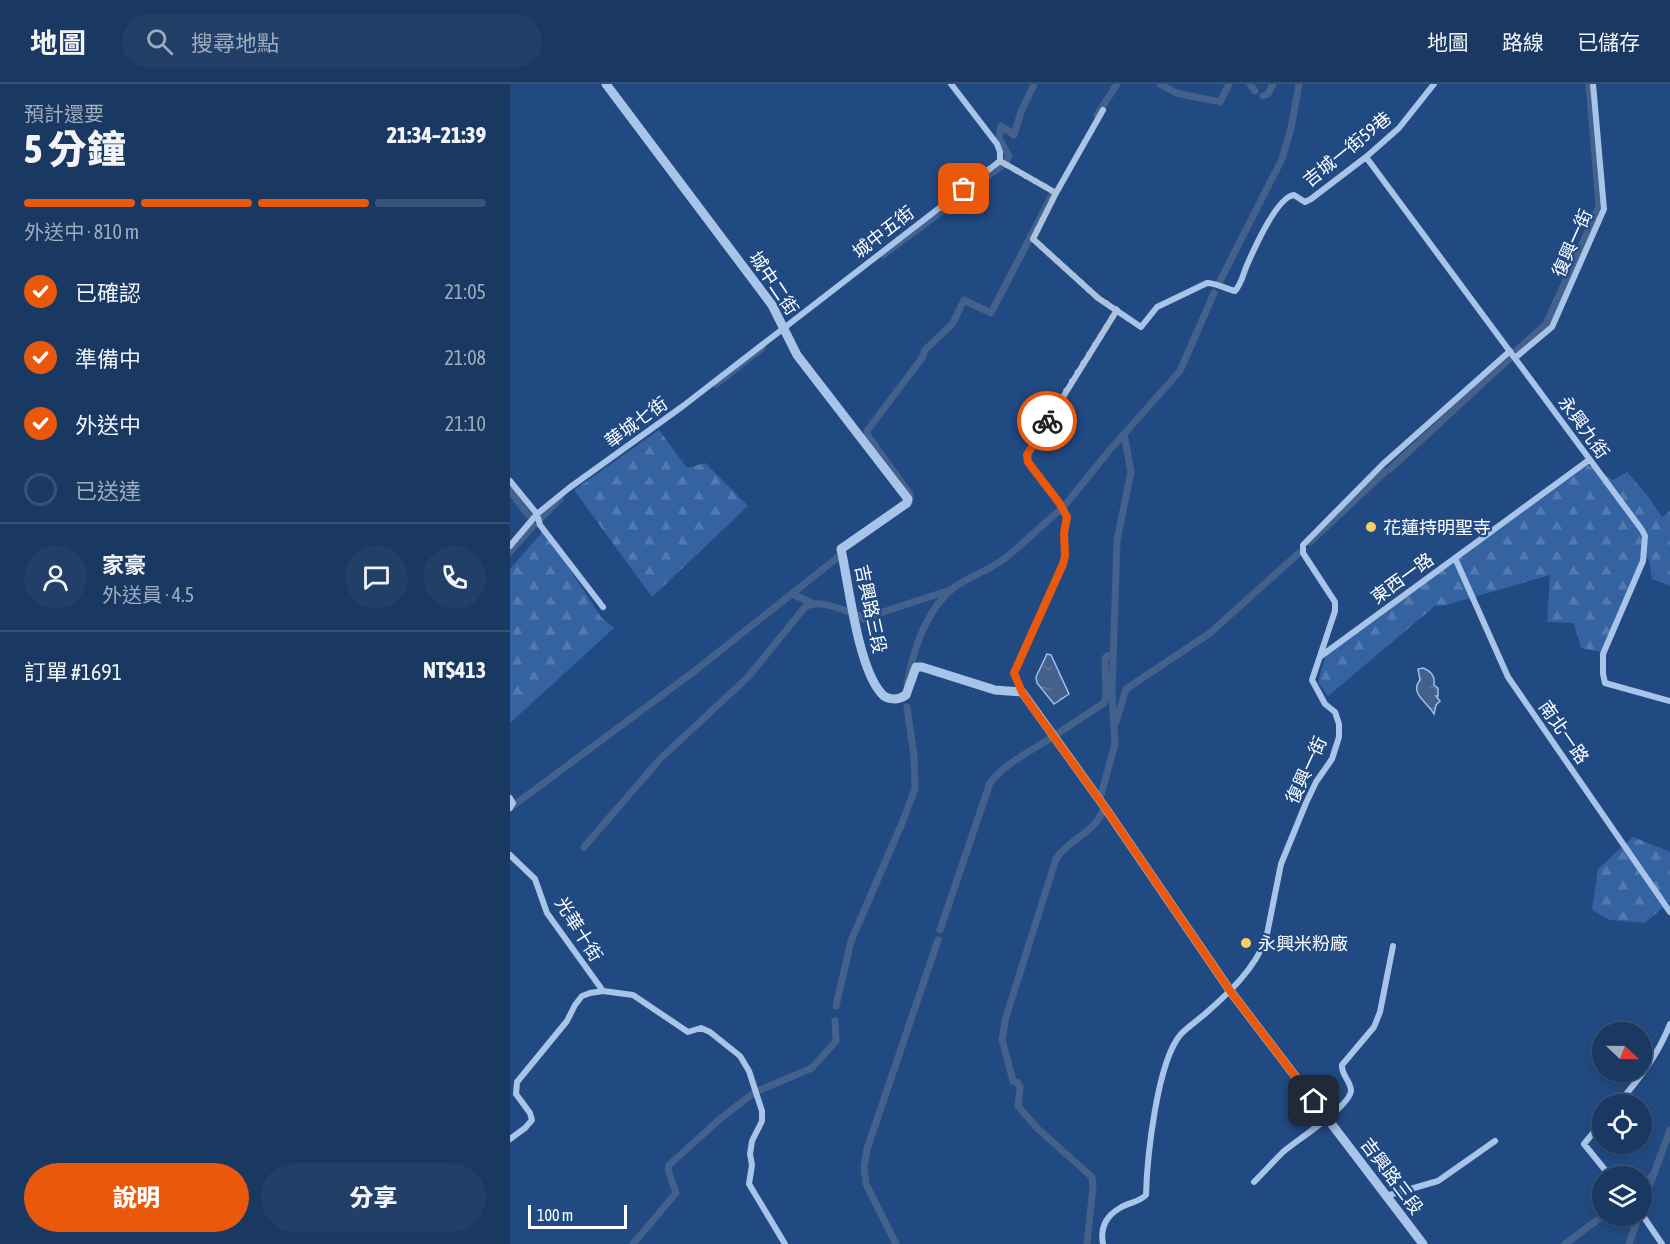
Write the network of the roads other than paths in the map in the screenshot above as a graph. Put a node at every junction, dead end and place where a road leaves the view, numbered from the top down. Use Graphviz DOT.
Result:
graph roads {
  1 [pos="606,84"];
  2 [pos="951,84"];
  3 [pos="1434,84"];
  4 [pos="1593,84"];
  5 [pos="1103,110"];
  6 [pos="1366,157"];
  7 [pos="1000,161"];
  8 [pos="1056,193"];
  9 [pos="1117,310"];
  10 [pos="784,327"];
  11 [pos="1510,351"];
  12 [pos="1515,358"];
  13 [pos="1589,460"];
  14 [pos="510,481"];
  15 [pos="907,503"];
  16 [pos="537,514"];
  17 [pos="510,546"];
  18 [pos="1455,558"];
  19 [pos="603,607"];
  20 [pos="1320,657"];
  21 [pos="1022,692"];
  22 [pos="1670,701"];
  23 [pos="510,798"];
  24 [pos="510,808"];
  25 [pos="510,855"];
  26 [pos="1670,912"];
  27 [pos="1393,946"];
  28 [pos="603,991"];
  29 [pos="1231,992"];
  30 [pos="1670,1024"];
  31 [pos="1666,1042"];
  32 [pos="1627,1094"];
  33 [pos="1327,1119"];
  34 [pos="1592,1134"];
  35 [pos="510,1139"];
  36 [pos="1495,1141"];
  37 [pos="1592,1154"];
  38 [pos="1592,1154"];
  39 [pos="1602,1166"];
  40 [pos="1254,1182"];
  41 [pos="1386,1196"];
  42 [pos="1649,1226"];
  43 [pos="785,1244"];
  44 [pos="1103,1244"];
  45 [pos="1423,1244"];
  46 [pos="1662,1244"];
  1 -- 10 [label="street, 城中二街"];
  2 -- 7 [label="street"];
  3 -- 6 [label="street, 吉城一街59巷"];
  4 -- 12 [label="street, 復興一街"];
  5 -- 8 [label="street"];
  6 -- 9 [label="street, 吉城一街59巷"];
  6 -- 11 [label="street, 永興九街"];
  7 -- 8 [label="street"];
  7 -- 10 [label="street, 城中五街"];
  8 -- 9 [label="street, 吉城一街59巷"];
  9 -- 21 [label="street"];
  10 -- 15 [label="street, 城中二街"];
  10 -- 16 [label="street, 華城七街"];
  11 -- 12 [label="street, 永興九街"];
  11 -- 20 [label="street, 復興一街"];
  12 -- 13 [label="street, 永興九街"];
  13 -- 18 [label="street, 東西一路"];
  13 -- 22 [label="street, 永興九街"];
  14 -- 16 [label="street"];
  15 -- 21 [label="street, 吉興路三段"];
  16 -- 17 [label="street, 華城七街"];
  16 -- 19 [label="street"];
  18 -- 20 [label="street, 東西一路"];
  18 -- 26 [label="street, 南北一路"];
  20 -- 29 [label="street, 復興一街"];
  21 -- 29 [label="street, 吉興路三段"];
  23 -- 24 [label="street"];
  25 -- 28 [label="street, 光華十街"];
  27 -- 33 [label="street"];
  28 -- 35 [label="street"];
  28 -- 43 [label="street"];
  29 -- 33 [label="street, 吉興路三段"];
  29 -- 44 [label="street, 復興一街"];
  30 -- 31 [label="street"];
  31 -- 32 [label="street"];
  33 -- 40 [label="street"];
  33 -- 41 [label="street, 吉興路三段"];
  34 -- 38 [label="street"];
  36 -- 41 [label="street"];
  37 -- 39 [label="street"];
  41 -- 45 [label="street, 吉興路三段"];
  42 -- 46 [label="street"];
}
